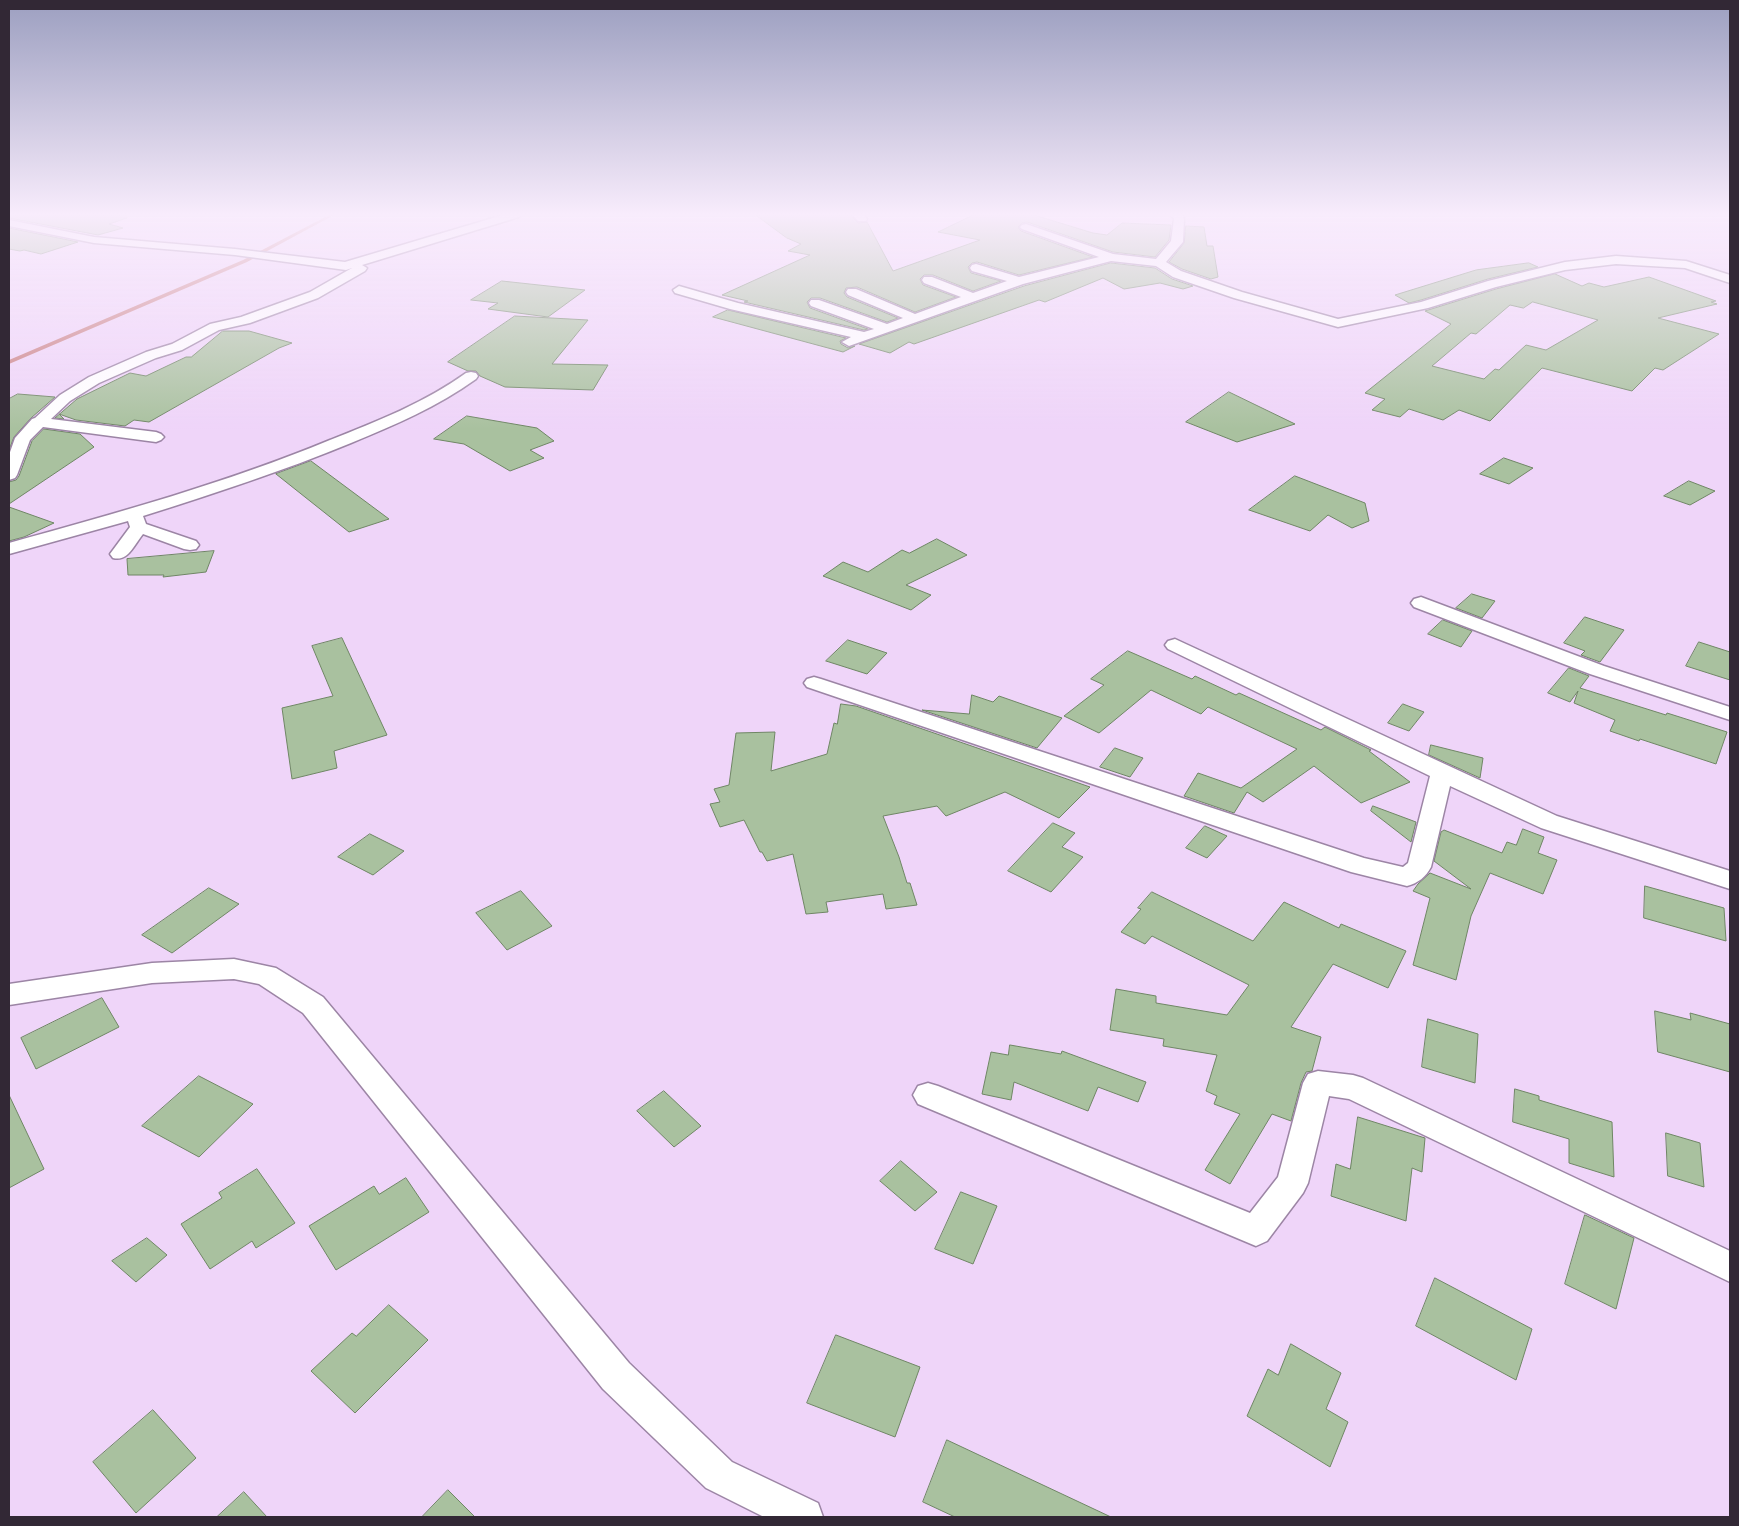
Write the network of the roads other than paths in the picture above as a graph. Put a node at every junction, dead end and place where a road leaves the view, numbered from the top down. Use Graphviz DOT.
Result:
graph roads {
  1 [pos="329,286"];
  2 [pos="944,286"];
  3 [pos="1003,286"];
  4 [pos="1212,286"];
  5 [pos="1485,286"];
  6 [pos="678,290"];
  7 [pos="852,292"];
  8 [pos="971,297"];
  9 [pos="815,303"];
  10 [pos="914,318"];
  11 [pos="886,328"];
  12 [pos="864,336"];
  13 [pos="849,342"];
  14 [pos="471,376"];
  15 [pos="37,422"];
  16 [pos="156,437"];
  17 [pos="9,475"];
  18 [pos="136,520"];
  19 [pos="190,545"];
  20 [pos="9,548"];
  21 [pos="119,554"];
  22 [pos="1421,603"];
  23 [pos="1175,645"];
  24 [pos="814,683"];
  25 [pos="1730,714"];
  26 [pos="1442,773"];
  27 [pos="1730,880"];
  28 [pos="9,996"];
  29 [pos="928,1095"];
  30 [pos="1730,1267"];
  31 [pos="804,1517"];
  1 -- 15 [label="street"];
  2 -- 8 [label="street"];
  3 -- 8 [label="street"];
  4 -- 5 [label="street"];
  6 -- 12 [label="street"];
  7 -- 10 [label="street"];
  8 -- 10 [label="street"];
  9 -- 11 [label="street"];
  10 -- 11 [label="street"];
  11 -- 12 [label="street"];
  12 -- 13 [label="street"];
  14 -- 18 [label="street"];
  15 -- 16 [label="street"];
  15 -- 17 [label="street"];
  18 -- 19 [label="street"];
  18 -- 20 [label="street"];
  18 -- 21 [label="street"];
  22 -- 25 [label="street"];
  23 -- 26 [label="street"];
  24 -- 26 [label="street"];
  26 -- 27 [label="street"];
  28 -- 31 [label="street"];
  29 -- 30 [label="street"];
}
